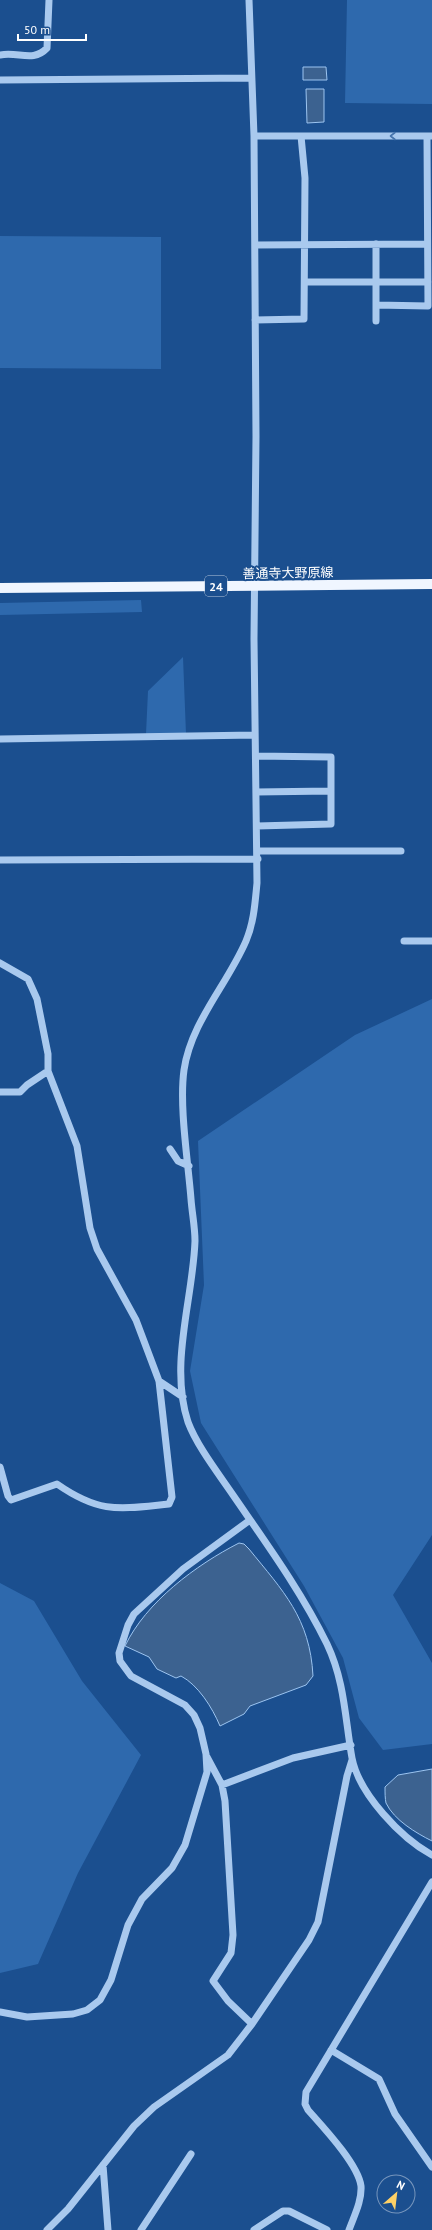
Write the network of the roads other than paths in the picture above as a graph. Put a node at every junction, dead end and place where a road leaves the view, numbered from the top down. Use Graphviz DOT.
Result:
graph roads {
  1 [pos="49,0"];
  2 [pos="249,0"];
  3 [pos="0,55"];
  4 [pos="251,78"];
  5 [pos="0,80"];
  6 [pos="254,136"];
  7 [pos="301,136"];
  8 [pos="429,136"];
  9 [pos="255,244"];
  10 [pos="305,244"];
  11 [pos="376,244"];
  12 [pos="428,244"];
  13 [pos="305,282"];
  14 [pos="428,282"];
  15 [pos="377,283"];
  16 [pos="376,305"];
  17 [pos="255,320"];
  18 [pos="376,321"];
  19 [pos="432,584"];
  20 [pos="255,586"];
  21 [pos="0,588"];
  22 [pos="255,734"];
  23 [pos="0,739"];
  24 [pos="256,756"];
  25 [pos="331,791"];
  26 [pos="256,792"];
  27 [pos="257,826"];
  28 [pos="258,851"];
  29 [pos="400,851"];
  30 [pos="258,859"];
  31 [pos="0,860"];
  32 [pos="404,941"];
  33 [pos="432,941"];
  34 [pos="0,963"];
  35 [pos="48,1071"];
  36 [pos="0,1092"];
  37 [pos="170,1149"];
  38 [pos="189,1166"];
  39 [pos="159,1382"];
  40 [pos="183,1397"];
  41 [pos="0,1467"];
  42 [pos="250,1520"];
  43 [pos="351,1745"];
  44 [pos="206,1754"];
  45 [pos="352,1760"];
  46 [pos="222,1785"];
  47 [pos="432,1855"];
  48 [pos="432,1882"];
  49 [pos="0,2012"];
  50 [pos="252,2024"];
  51 [pos="331,2050"];
  52 [pos="192,2154"];
  53 [pos="103,2165"];
  54 [pos="432,2167"];
  55 [pos="47,2230"];
  56 [pos="108,2230"];
  57 [pos="141,2230"];
  58 [pos="254,2230"];
  59 [pos="327,2230"];
  60 [pos="348,2230"];
  1 -- 3 [label="street"];
  2 -- 4 [label="street"];
  4 -- 5 [label="street"];
  4 -- 6 [label="street"];
  6 -- 7 [label="street"];
  6 -- 9 [label="street"];
  8 -- 7 [label="street, one-way"];
  7 -- 10 [label="street"];
  8 -- 12 [label="street"];
  9 -- 10 [label="street"];
  9 -- 17 [label="street"];
  10 -- 11 [label="street"];
  10 -- 13 [label="street"];
  11 -- 12 [label="street"];
  11 -- 15 [label="street"];
  12 -- 14 [label="street"];
  13 -- 15 [label="street"];
  13 -- 17 [label="street"];
  14 -- 15 [label="street"];
  14 -- 16 [label="street"];
  15 -- 16 [label="street"];
  16 -- 18 [label="street"];
  17 -- 20 [label="street"];
  19 -- 20 [label="main road, 善通寺大野原線 / 24"];
  20 -- 21 [label="main road, 善通寺大野原線 / 24"];
  20 -- 22 [label="street"];
  22 -- 23 [label="street"];
  22 -- 24 [label="street"];
  24 -- 25 [label="street"];
  24 -- 26 [label="street"];
  25 -- 26 [label="street"];
  25 -- 27 [label="street"];
  26 -- 27 [label="street"];
  27 -- 28 [label="street"];
  28 -- 29 [label="street"];
  28 -- 30 [label="street"];
  30 -- 31 [label="street"];
  30 -- 38 [label="street"];
  32 -- 33 [label="street"];
  34 -- 35 [label="street"];
  35 -- 36 [label="street"];
  35 -- 39 [label="street"];
  37 -- 38 [label="street"];
  38 -- 40 [label="street"];
  39 -- 40 [label="street"];
  39 -- 41 [label="street"];
  40 -- 42 [label="street"];
  42 -- 43 [label="street"];
  42 -- 44 [label="street"];
  43 -- 45 [label="street"];
  43 -- 46 [label="street"];
  44 -- 46 [label="street"];
  44 -- 49 [label="street"];
  45 -- 47 [label="street"];
  45 -- 50 [label="street"];
  46 -- 50 [label="street"];
  48 -- 51 [label="street"];
  50 -- 53 [label="street"];
  51 -- 54 [label="street"];
  51 -- 60 [label="street"];
  52 -- 57 [label="street"];
  53 -- 55 [label="street"];
  53 -- 56 [label="street"];
  58 -- 59 [label="street"];
}
